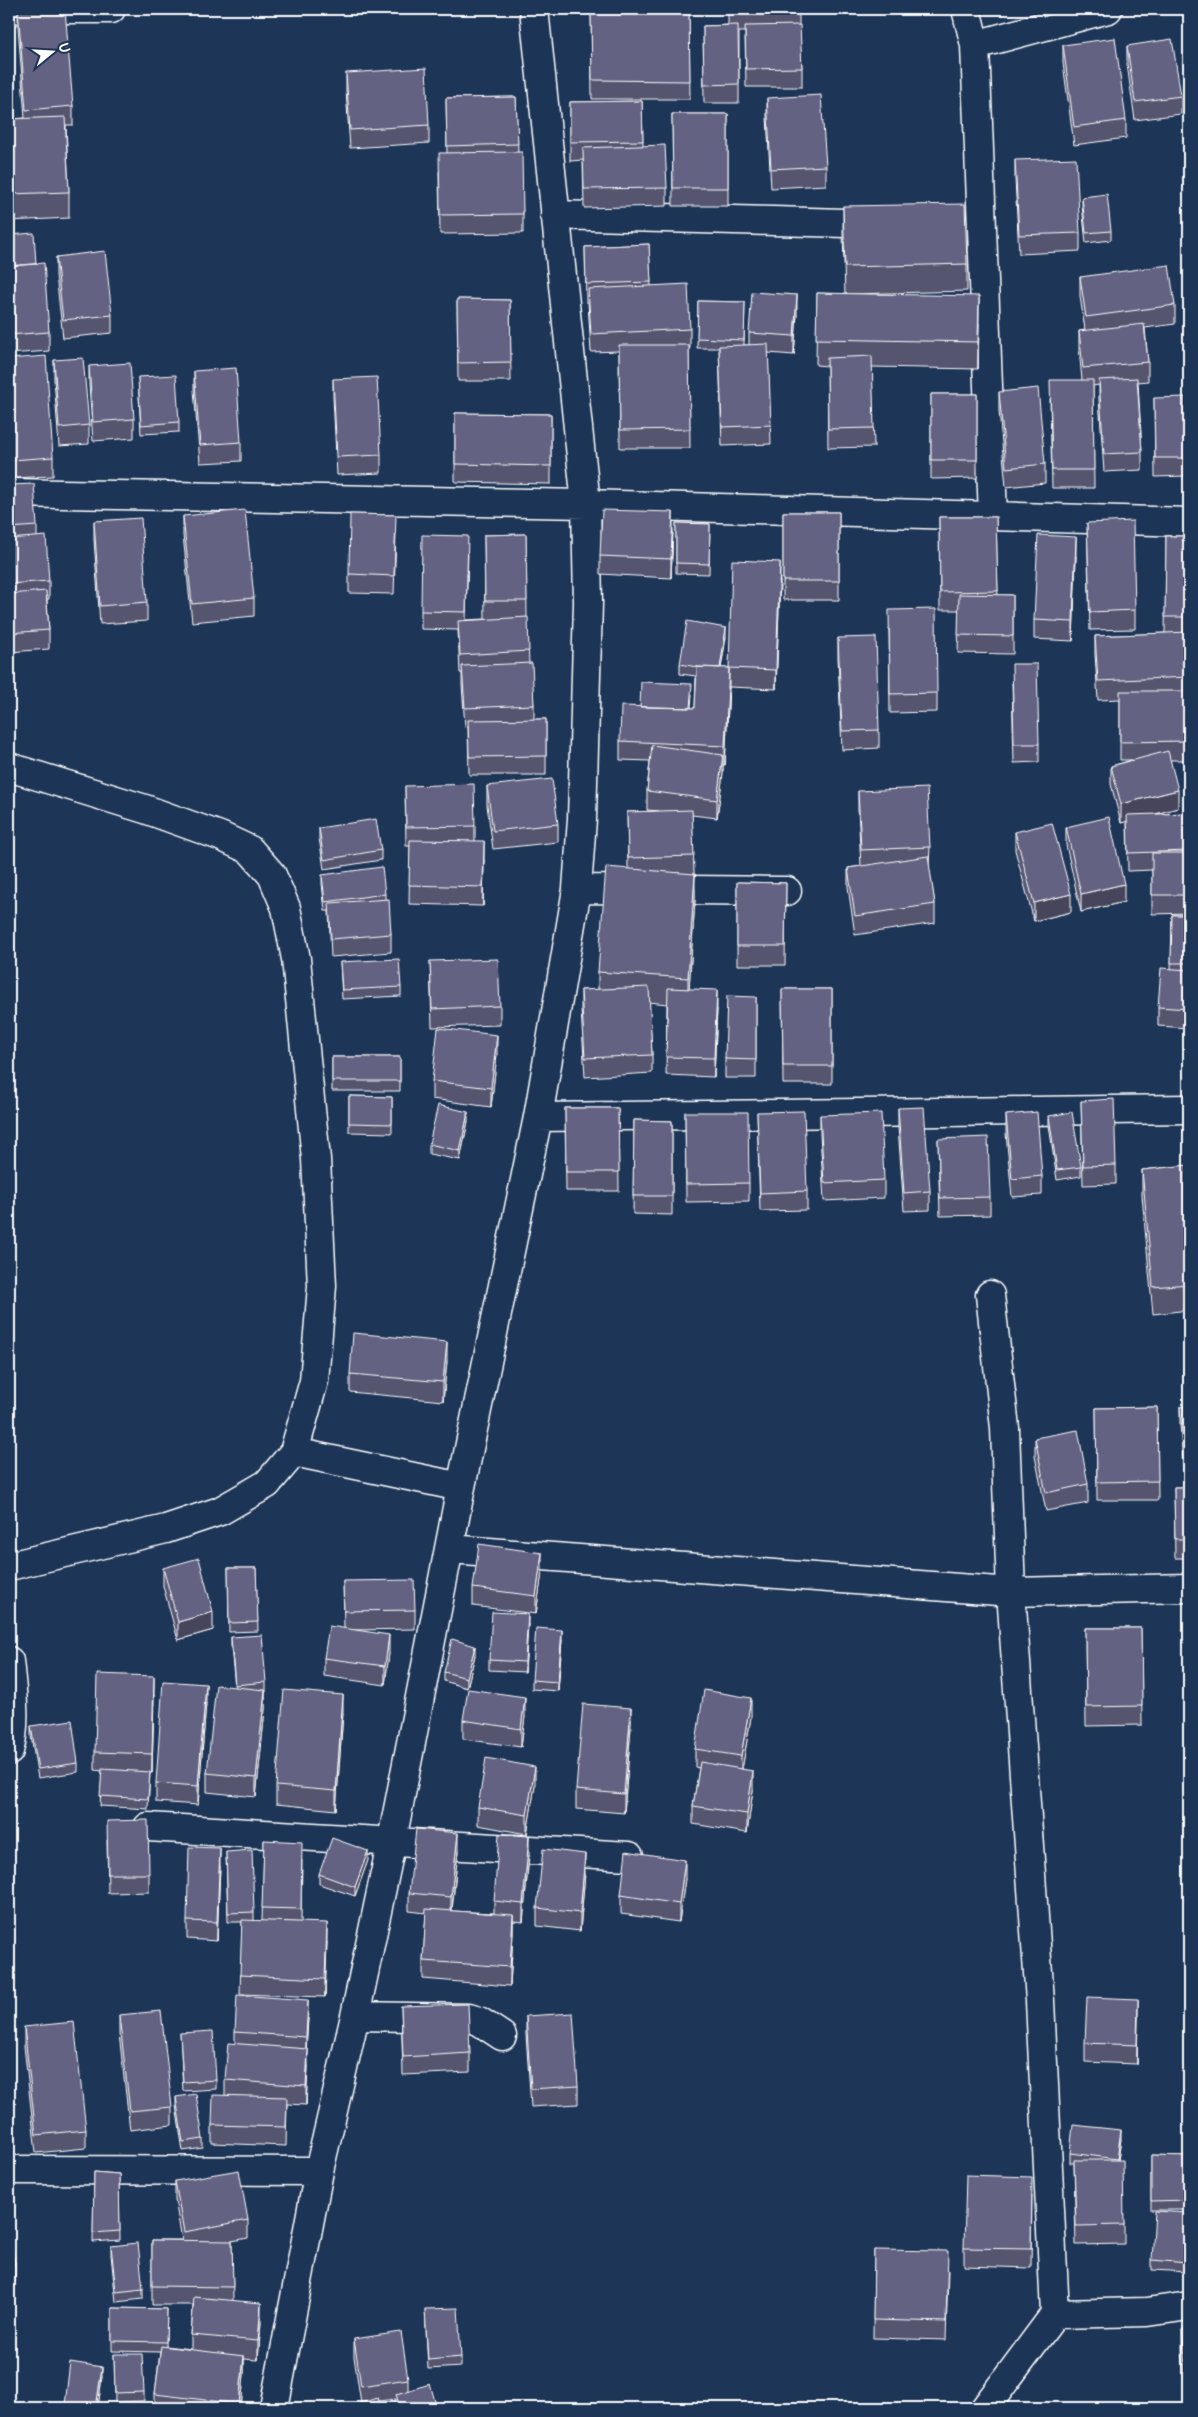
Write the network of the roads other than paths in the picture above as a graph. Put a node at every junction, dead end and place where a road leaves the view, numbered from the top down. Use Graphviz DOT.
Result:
graph roads {
  1 [pos="9,9"];
  2 [pos="111,9"];
  3 [pos="534,9"];
  4 [pos="966,9"];
  5 [pos="1108,9"];
  6 [pos="975,45"];
  7 [pos="555,214"];
  8 [pos="903,225"];
  9 [pos="953,226"];
  10 [pos="983,227"];
  11 [pos="9,493"];
  12 [pos="586,504"];
  13 [pos="993,517"];
  14 [pos="1189,522"];
  15 [pos="9,767"];
  16 [pos="577,889"];
  17 [pos="787,891"];
  18 [pos="1189,1109"];
  19 [pos="538,1117"];
  20 [pos="990,1295"];
  21 [pos="294,1452"];
  22 [pos="461,1487"];
  23 [pos="450,1549"];
  24 [pos="9,1566"];
  25 [pos="1189,1588"];
  26 [pos="1011,1592"];
  27 [pos="9,1661"];
  28 [pos="9,1751"];
  29 [pos="148,1826"];
  30 [pos="392,1840"];
  31 [pos="629,1856"];
  32 [pos="355,2016"];
  33 [pos="502,2036"];
  34 [pos="9,2170"];
  35 [pos="319,2171"];
  36 [pos="1189,2306"];
  37 [pos="1055,2314"];
  38 [pos="274,2408"];
  39 [pos="985,2408"];
  1 -- 2 [label="street"];
  3 -- 7 [label="street"];
  4 -- 6 [label="street"];
  5 -- 6 [label="street"];
  6 -- 10 [label="street"];
  7 -- 8 [label="street"];
  7 -- 12 [label="street"];
  9 -- 10 [label="street"];
  10 -- 13 [label="street"];
  11 -- 12 [label="street"];
  12 -- 13 [label="street"];
  12 -- 16 [label="street"];
  13 -- 14 [label="street"];
  15 -- 21 [label="street"];
  16 -- 17 [label="street"];
  16 -- 19 [label="street"];
  18 -- 19 [label="street"];
  19 -- 22 [label="street"];
  20 -- 26 [label="street"];
  21 -- 22 [label="street"];
  21 -- 24 [label="street"];
  22 -- 23 [label="street"];
  23 -- 26 [label="street"];
  23 -- 30 [label="street"];
  25 -- 26 [label="street"];
  26 -- 37 [label="street"];
  27 -- 28 [label="street"];
  29 -- 30 [label="street"];
  30 -- 31 [label="street"];
  30 -- 32 [label="street"];
  32 -- 33 [label="street"];
  32 -- 35 [label="street"];
  34 -- 35 [label="street"];
  35 -- 38 [label="street"];
  36 -- 37 [label="street"];
  37 -- 39 [label="street"];
}
